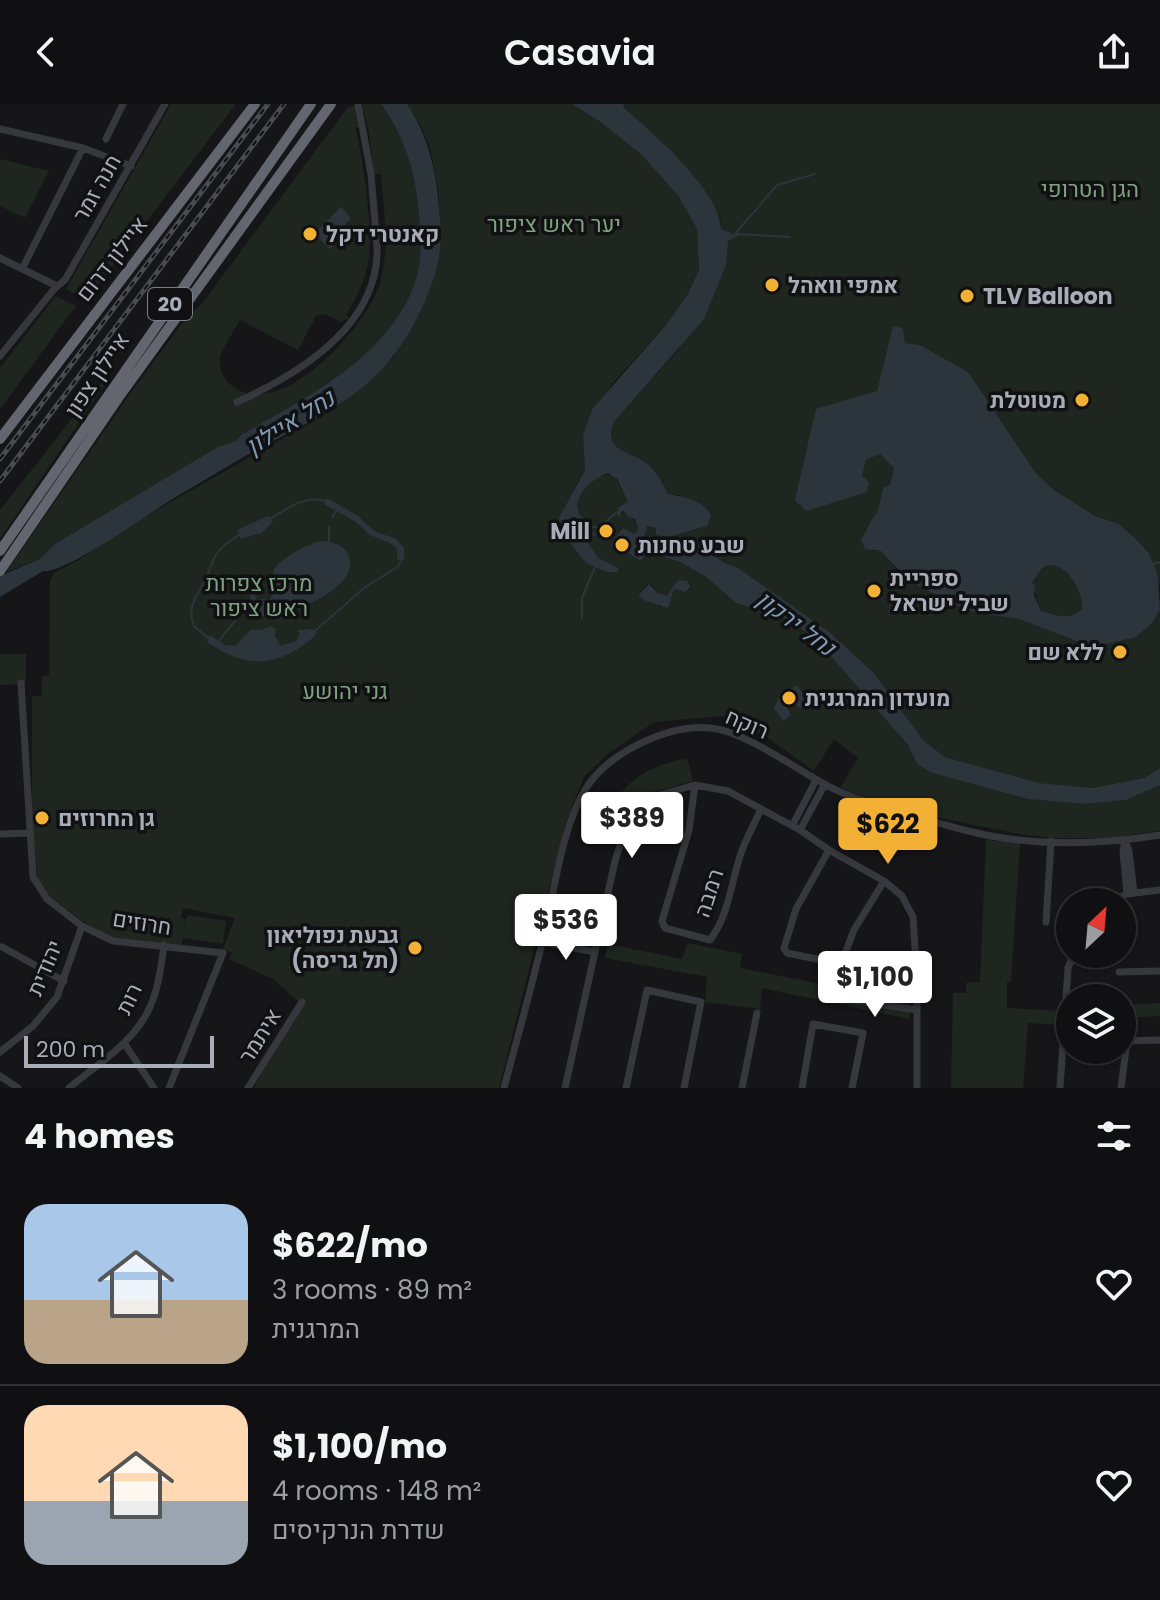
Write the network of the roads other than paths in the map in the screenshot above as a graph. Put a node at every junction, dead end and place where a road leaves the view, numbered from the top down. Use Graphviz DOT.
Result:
graph roads {
  1 [pos="123,104"];
  2 [pos="246,104"];
  3 [pos="255,104"];
  4 [pos="311,104"];
  5 [pos="330,104"];
  6 [pos="358,104"];
  7 [pos="162,105"];
  8 [pos="0,129"];
  9 [pos="106,139"];
  10 [pos="83,148"];
  11 [pos="131,166"];
  12 [pos="191,190"];
  13 [pos="0,258"];
  14 [pos="22,269"];
  15 [pos="57,286"];
  16 [pos="167,329"];
  17 [pos="0,356"];
  18 [pos="237,402"];
  19 [pos="0,439"];
  20 [pos="31,506"];
  21 [pos="0,551"];
  22 [pos="2,568"];
  23 [pos="21,683"];
  24 [pos="816,780"];
  25 [pos="825,784"];
  26 [pos="695,785"];
  27 [pos="761,809"];
  28 [pos="796,828"];
  29 [pos="30,833"];
  30 [pos="0,834"];
  31 [pos="1160,835"];
  32 [pos="1051,841"];
  33 [pos="1125,841"];
  34 [pos="829,850"];
  35 [pos="884,881"];
  36 [pos="1129,888"];
  37 [pos="1160,890"];
  38 [pos="1136,892"];
  39 [pos="1046,922"];
  40 [pos="82,926"];
  41 [pos="0,937"];
  42 [pos="543,942"];
  43 [pos="164,945"];
  44 [pos="1,949"];
  45 [pos="595,952"];
  46 [pos="1068,968"];
  47 [pos="1158,969"];
  48 [pos="1119,972"];
  49 [pos="64,981"];
  50 [pos="838,998"];
  51 [pos="302,1002"];
  52 [pos="917,1010"];
  53 [pos="757,1013"];
  54 [pos="1160,1040"];
  55 [pos="124,1043"];
  56 [pos="0,1052"];
  57 [pos="0,1076"];
  58 [pos="18,1088"];
  59 [pos="69,1088"];
  60 [pos="154,1088"];
  61 [pos="169,1088"];
  62 [pos="248,1088"];
  63 [pos="504,1088"];
  64 [pos="565,1088"];
  65 [pos="626,1088"];
  66 [pos="684,1088"];
  67 [pos="742,1088"];
  68 [pos="802,1088"];
  69 [pos="852,1088"];
  70 [pos="917,1088"];
  71 [pos="1060,1088"];
  72 [pos="1121,1088"];
  1 -- 9 [label="street"];
  2 -- 12 [label="highway"];
  3 -- 12 [label="highway, איילון דרום / 20"];
  4 -- 20 [label="highway, איילון צפון / 20"];
  5 -- 16 [label="highway"];
  6 -- 18 [label="street"];
  7 -- 11 [label="street, חנה זמר"];
  8 -- 10 [label="street"];
  10 -- 11 [label="street"];
  10 -- 14 [label="street"];
  11 -- 15 [label="street, חנה זמר"];
  12 -- 19 [label="highway, איילון דרום / 20"];
  13 -- 14 [label="street"];
  14 -- 15 [label="street"];
  15 -- 17 [label="street, חנה זמר"];
  16 -- 20 [label="highway"];
  16 -- 22 [label="highway"];
  20 -- 21 [label="highway, איילון צפון / 20"];
  23 -- 29 [label="street, חרוזים"];
  24 -- 25 [label="street, רוקח"];
  24 -- 28 [label="street"];
  24 -- 42 [label="street, רוקח"];
  25 -- 28 [label="street"];
  25 -- 32 [label="street, רוקח"];
  26 -- 27 [label="street"];
  26 -- 27 [label="street, רמבה"];
  26 -- 45 [label="street"];
  27 -- 28 [label="street"];
  28 -- 34 [label="street"];
  29 -- 30 [label="street"];
  29 -- 40 [label="street, חרוזים"];
  31 -- 33 [label="street, רוקח"];
  32 -- 33 [label="street, רוקח"];
  32 -- 39 [label="street"];
  33 -- 36 [label="street"];
  34 -- 35 [label="street"];
  34 -- 35 [label="street"];
  35 -- 52 [label="street"];
  37 -- 38 [label="street"];
  40 -- 43 [label="street, חרוזים"];
  40 -- 49 [label="street, יהודית"];
  41 -- 44 [label="street"];
  42 -- 45 [label="street"];
  42 -- 63 [label="street, רוקח"];
  43 -- 55 [label="street, רות"];
  43 -- 61 [label="street, חרוזים"];
  44 -- 49 [label="street"];
  45 -- 64 [label="street"];
  46 -- 71 [label="street"];
  47 -- 48 [label="street"];
  49 -- 56 [label="street, יהודית"];
  50 -- 52 [label="street"];
  51 -- 62 [label="street, איתמר"];
  52 -- 70 [label="street"];
  53 -- 67 [label="street"];
  54 -- 72 [label="street"];
  55 -- 59 [label="street, רות"];
  55 -- 60 [label="street"];
  57 -- 58 [label="street"];
  65 -- 66 [label="street"];
  68 -- 69 [label="street"];
}
